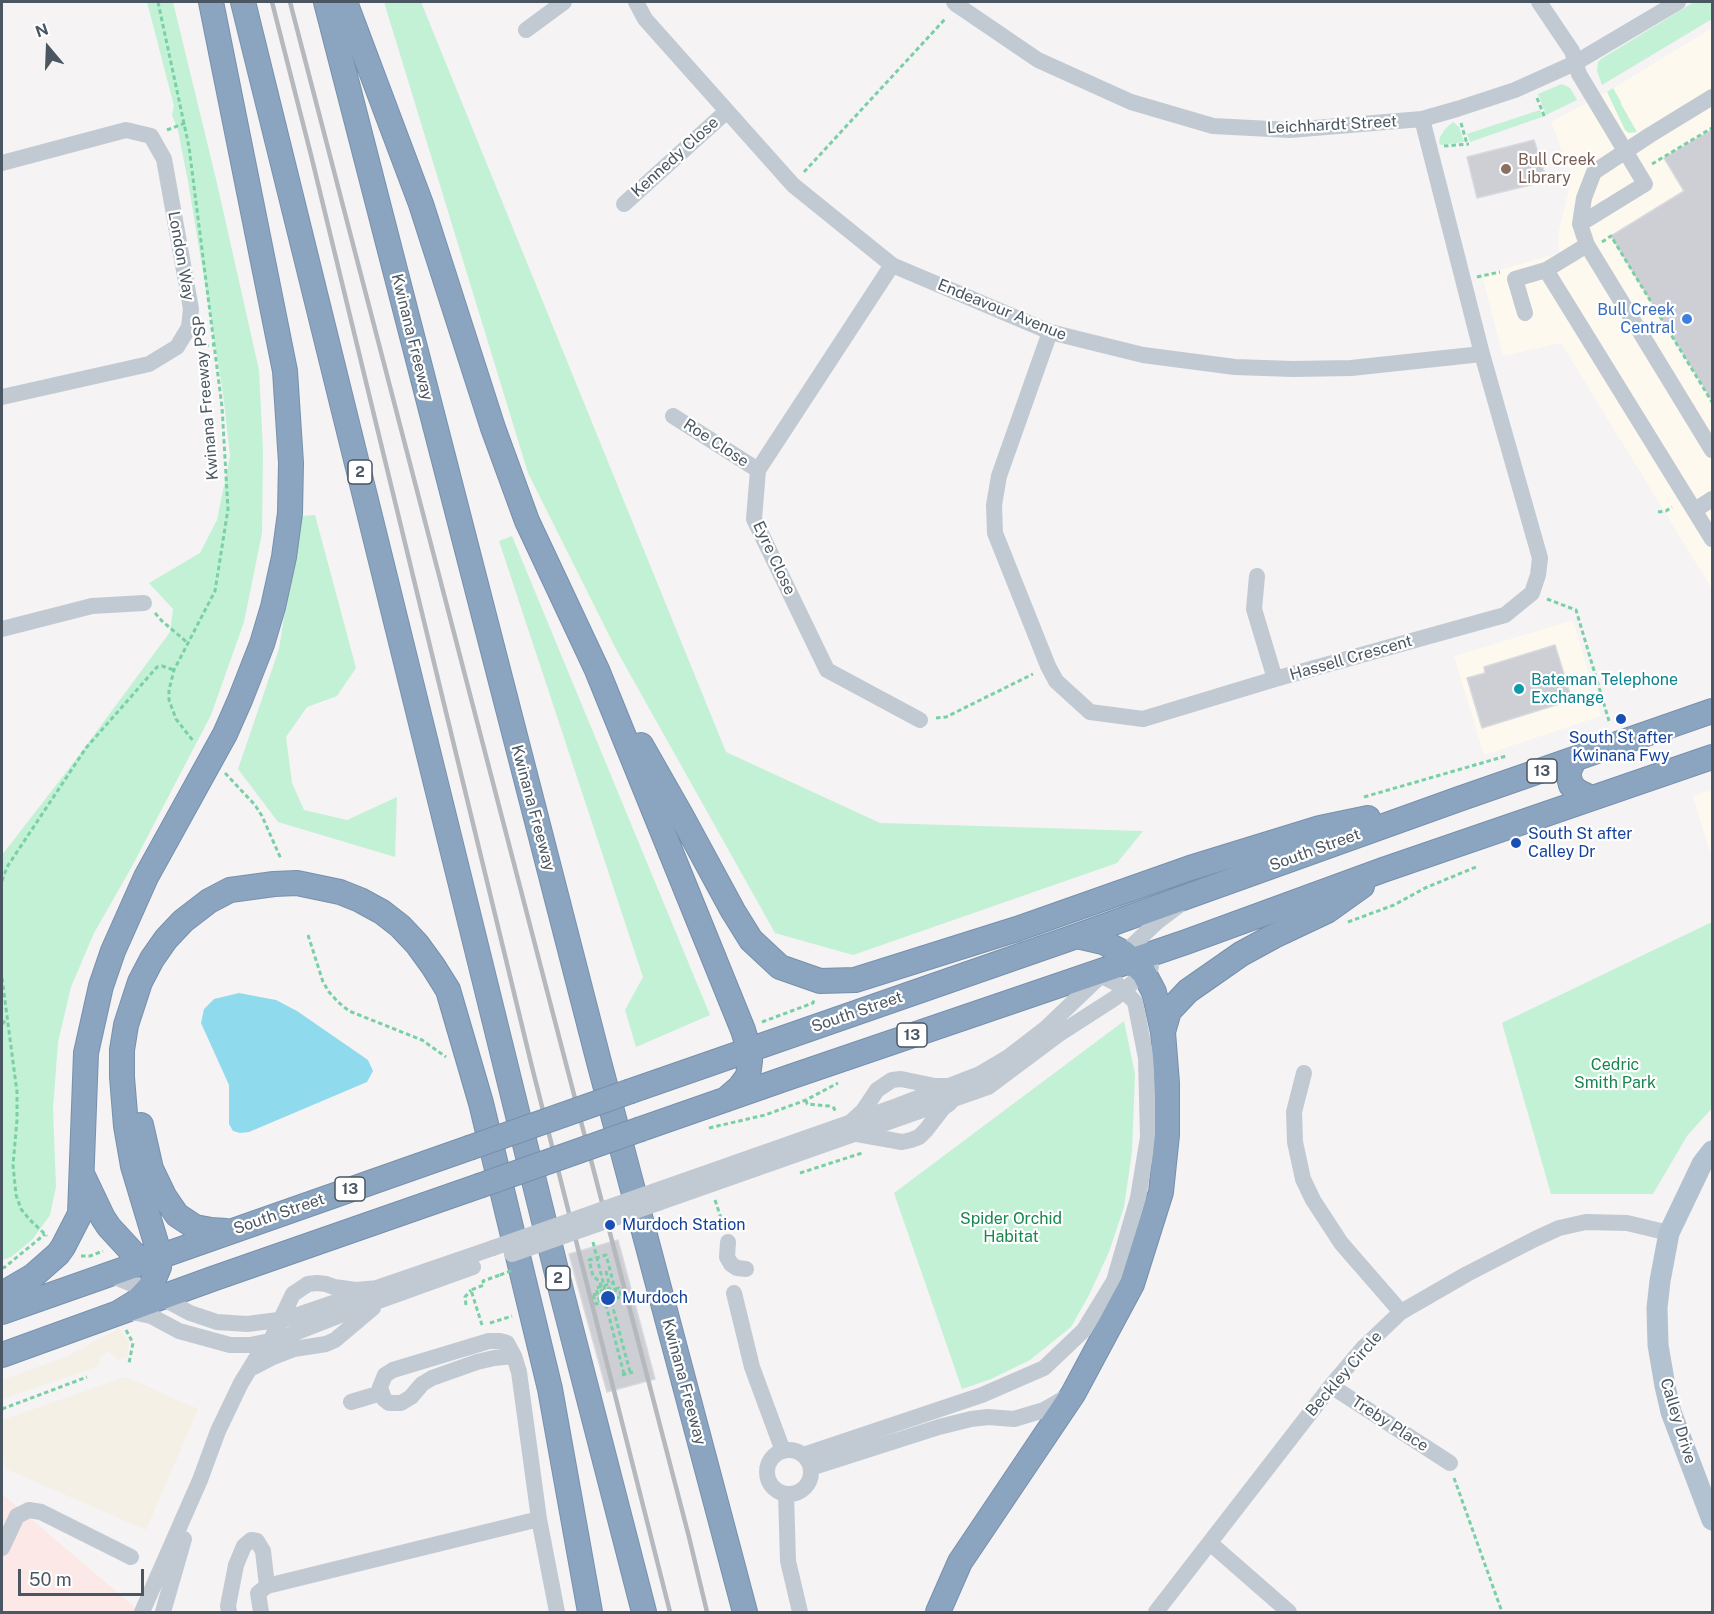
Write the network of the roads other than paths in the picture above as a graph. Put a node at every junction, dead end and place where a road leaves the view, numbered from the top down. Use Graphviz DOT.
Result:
graph roads {
  1 [pos="211,2"];
  2 [pos="243,2"];
  3 [pos="326,2"];
  4 [pos="345,2"];
  5 [pos="564,2"];
  6 [pos="636,2"];
  7 [pos="1539,2"];
  8 [pos="1678,2"];
  9 [pos="956,3"];
  10 [pos="526,30"];
  11 [pos="1575,63"];
  12 [pos="1713,97"];
  13 [pos="727,111"];
  14 [pos="1422,119"];
  15 [pos="1625,151"];
  16 [pos="2,163"];
  17 [pos="624,204"];
  18 [pos="1580,224"];
  19 [pos="1587,245"];
  20 [pos="892,265"];
  21 [pos="1546,270"];
  22 [pos="1525,313"];
  23 [pos="1050,332"];
  24 [pos="1482,354"];
  25 [pos="2,398"];
  26 [pos="673,416"];
  27 [pos="1713,450"];
  28 [pos="758,470"];
  29 [pos="1713,499"];
  30 [pos="1695,510"];
  31 [pos="1713,539"];
  32 [pos="1257,576"];
  33 [pos="148,607"];
  34 [pos="2,629"];
  35 [pos="597,670"];
  36 [pos="1275,679"];
  37 [pos="1713,711"];
  38 [pos="920,720"];
  39 [pos="1713,757"];
  40 [pos="1574,760"];
  41 [pos="1591,798"];
  42 [pos="1459,799"];
  43 [pos="1383,870"];
  44 [pos="1219,885"];
  45 [pos="1077,936"];
  46 [pos="1125,973"];
  47 [pos="132,1005"];
  48 [pos="1163,1032"];
  49 [pos="749,1050"];
  50 [pos="1304,1073"];
  51 [pos="955,1091"];
  52 [pos="873,1098"];
  53 [pos="725,1100"];
  54 [pos="928,1102"];
  55 [pos="873,1121"];
  56 [pos="852,1128"];
  57 [pos="893,1141"];
  58 [pos="1713,1151"];
  59 [pos="82,1173"];
  60 [pos="232,1231"];
  61 [pos="1669,1233"];
  62 [pos="728,1242"];
  63 [pos="154,1261"];
  64 [pos="94,1267"];
  65 [pos="746,1269"];
  66 [pos="216,1278"];
  67 [pos="734,1293"];
  68 [pos="2,1294"];
  69 [pos="154,1294"];
  70 [pos="293,1294"];
  71 [pos="380,1294"];
  72 [pos="342,1300"];
  73 [pos="2,1312"];
  74 [pos="1401,1312"];
  75 [pos="118,1313"];
  76 [pos="286,1321"];
  77 [pos="247,1324"];
  78 [pos="341,1334"];
  79 [pos="269,1342"];
  80 [pos="313,1345"];
  81 [pos="2,1355"];
  82 [pos="514,1356"];
  83 [pos="248,1371"];
  84 [pos="1331,1386"];
  85 [pos="381,1393"];
  86 [pos="1073,1394"];
  87 [pos="351,1402"];
  88 [pos="859,1437"];
  89 [pos="879,1447"];
  90 [pos="783,1451"];
  91 [pos="807,1461"];
  92 [pos="1450,1463"];
  93 [pos="200,1480"];
  94 [pos="786,1494"];
  95 [pos="539,1519"];
  96 [pos="1713,1520"];
  97 [pos="1210,1543"];
  98 [pos="2,1548"];
  99 [pos="131,1557"];
  100 [pos="267,1586"];
  101 [pos="142,1612"];
  102 [pos="163,1612"];
  103 [pos="230,1612"];
  104 [pos="261,1612"];
  105 [pos="557,1612"];
  106 [pos="590,1612"];
  107 [pos="644,1612"];
  108 [pos="745,1612"];
  109 [pos="800,1612"];
  110 [pos="938,1612"];
  111 [pos="1156,1612"];
  112 [pos="1289,1612"];
  1 -- 59 [label="highway"];
  2 -- 107 [label="highway, 2"];
  3 -- 108 [label="highway, Kwinana Freeway"];
  4 -- 35 [label="highway"];
  5 -- 10 [label="street"];
  6 -- 13 [label="street, Endeavour Avenue"];
  7 -- 11 [label="street"];
  8 -- 11 [label="street, Leichhardt Street"];
  9 -- 14 [label="street, Leichhardt Street"];
  11 -- 14 [label="street, Leichhardt Street"];
  11 -- 15 [label="street"];
  12 -- 15 [label="street"];
  13 -- 17 [label="street, Kennedy Close"];
  13 -- 20 [label="street, Endeavour Avenue"];
  14 -- 24 [label="street"];
  15 -- 18 [label="street"];
  15 -- 18 [label="street"];
  16 -- 25 [label="street, London Way"];
  18 -- 19 [label="street"];
  19 -- 21 [label="street"];
  19 -- 27 [label="street"];
  20 -- 23 [label="street, Endeavour Avenue"];
  20 -- 28 [label="street, Eyre Close"];
  21 -- 22 [label="street"];
  21 -- 30 [label="street"];
  23 -- 24 [label="street, Endeavour Avenue"];
  23 -- 36 [label="street, Hassell Crescent"];
  24 -- 36 [label="street, Hassell Crescent"];
  26 -- 28 [label="street, Roe Close"];
  28 -- 38 [label="street, Eyre Close"];
  29 -- 30 [label="street"];
  30 -- 31 [label="street"];
  32 -- 36 [label="street"];
  33 -- 34 [label="street"];
  35 -- 42 [label="highway"];
  35 -- 49 [label="highway"];
  37 -- 40 [label="highway, South Street / 13"];
  39 -- 41 [label="highway, 13"];
  40 -- 41 [label="highway"];
  40 -- 42 [label="highway, South Street / 13"];
  41 -- 43 [label="highway, 13"];
  42 -- 44 [label="highway, South Street / 13"];
  43 -- 46 [label="highway, 13"];
  43 -- 48 [label="highway"];
  44 -- 45 [label="highway, South Street / 13"];
  44 -- 46 [label="street"];
  45 -- 46 [label="highway"];
  45 -- 49 [label="highway, South Street / 13"];
  46 -- 48 [label="highway"];
  46 -- 51 [label="street"];
  46 -- 51 [label="street"];
  46 -- 53 [label="highway, 13"];
  46 -- 88 [label="street"];
  47 -- 60 [label="highway"];
  47 -- 63 [label="highway"];
  47 -- 106 [label="highway"];
  48 -- 86 [label="highway"];
  49 -- 53 [label="highway"];
  49 -- 60 [label="highway, South Street / 13, bridge"];
  50 -- 74 [label="street"];
  51 -- 54 [label="street"];
  51 -- 54 [label="street"];
  52 -- 54 [label="street"];
  52 -- 55 [label="street"];
  52 -- 56 [label="street"];
  53 -- 66 [label="highway, 13, bridge"];
  54 -- 55 [label="street"];
  54 -- 57 [label="street"];
  55 -- 56 [label="street"];
  55 -- 57 [label="street"];
  56 -- 57 [label="street"];
  56 -- 71 [label="street, bridge"];
  58 -- 61 [label="main road, Calley Drive"];
  59 -- 63 [label="highway"];
  59 -- 68 [label="highway"];
  60 -- 63 [label="highway, South Street / 13"];
  61 -- 74 [label="street, Beckley Circle"];
  61 -- 96 [label="main road, Calley Drive"];
  62 -- 65 [label="street"];
  63 -- 64 [label="highway, South Street / 13"];
  63 -- 66 [label="highway"];
  63 -- 69 [label="highway"];
  64 -- 69 [label="street"];
  64 -- 73 [label="highway, South Street / 13"];
  66 -- 69 [label="highway, 13"];
  67 -- 90 [label="street"];
  69 -- 75 [label="highway, 13"];
  69 -- 77 [label="street"];
  70 -- 72 [label="street"];
  70 -- 76 [label="street"];
  70 -- 77 [label="street"];
  71 -- 72 [label="street"];
  71 -- 72 [label="street"];
  71 -- 78 [label="street"];
  72 -- 76 [label="street"];
  72 -- 78 [label="street"];
  74 -- 84 [label="street, Beckley Circle"];
  75 -- 79 [label="street"];
  75 -- 81 [label="highway, 13"];
  76 -- 77 [label="street"];
  76 -- 79 [label="street"];
  76 -- 80 [label="street"];
  78 -- 80 [label="street"];
  79 -- 80 [label="street"];
  79 -- 83 [label="street"];
  80 -- 83 [label="street"];
  82 -- 85 [label="street"];
  82 -- 85 [label="street"];
  82 -- 95 [label="street"];
  83 -- 93 [label="street"];
  84 -- 92 [label="street, Treby Place"];
  84 -- 97 [label="street, Beckley Circle"];
  85 -- 87 [label="street"];
  86 -- 89 [label="street"];
  86 -- 110 [label="highway"];
  88 -- 89 [label="street"];
  88 -- 91 [label="street"];
  89 -- 91 [label="street"];
  90 -- 91 [label="street"];
  90 -- 94 [label="street"];
  91 -- 94 [label="street"];
  93 -- 101 [label="street"];
  93 -- 102 [label="street"];
  94 -- 109 [label="street"];
  95 -- 100 [label="street"];
  95 -- 105 [label="street"];
  97 -- 111 [label="street, Beckley Circle"];
  97 -- 112 [label="street"];
  98 -- 99 [label="street"];
  100 -- 103 [label="street"];
  100 -- 104 [label="street"];
}
